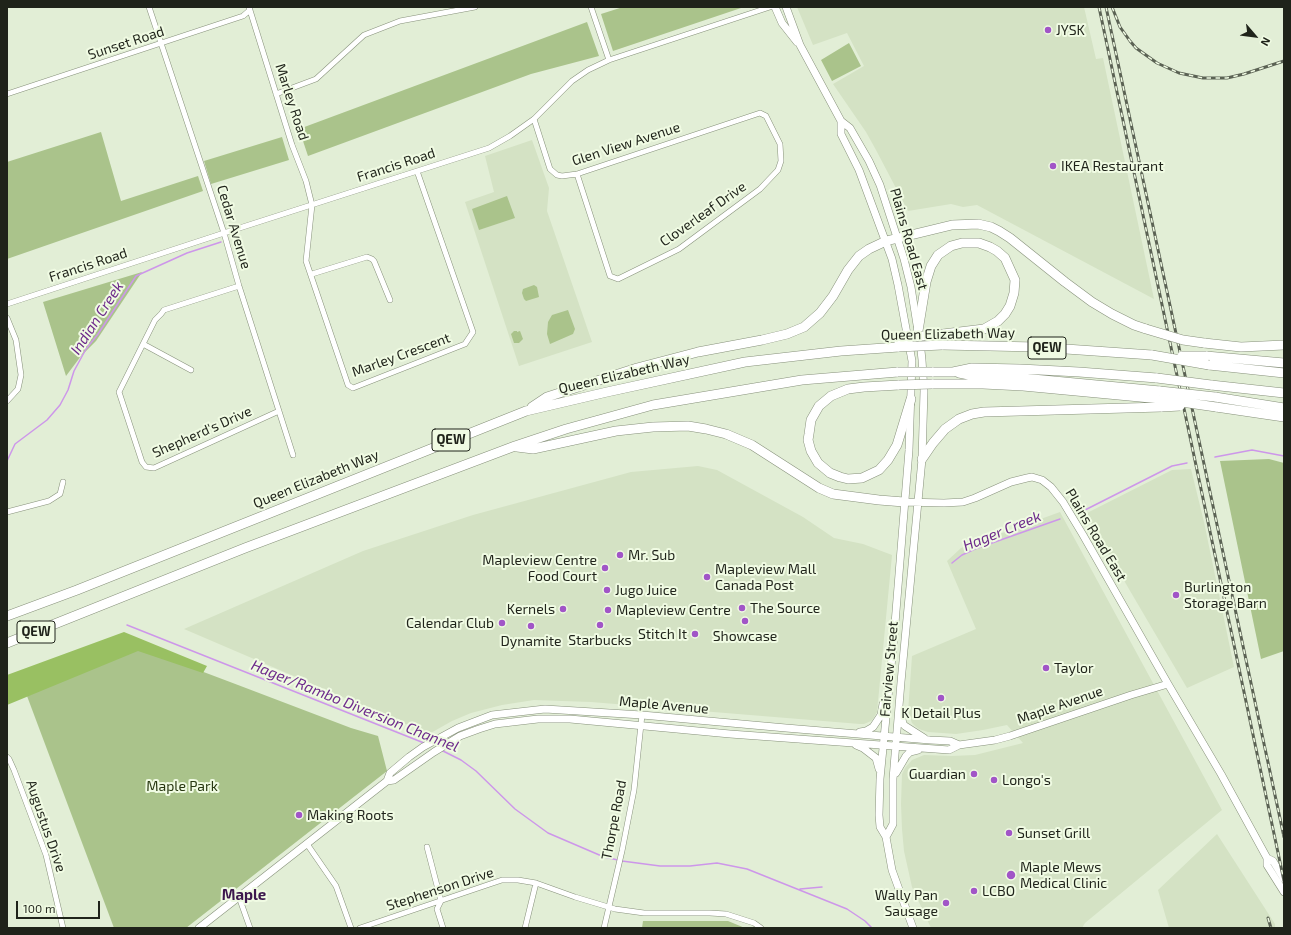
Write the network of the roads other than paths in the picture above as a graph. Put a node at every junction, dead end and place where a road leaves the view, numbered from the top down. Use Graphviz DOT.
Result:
graph roads {
  1 [pos="149,7"];
  2 [pos="475,7"];
  3 [pos="592,7"];
  4 [pos="770,7"];
  5 [pos="775,7"];
  6 [pos="786,7"];
  7 [pos="250,9"];
  8 [pos="161,44"];
  9 [pos="800,45"];
  10 [pos="609,60"];
  11 [pos="7,94"];
  12 [pos="276,94"];
  13 [pos="760,113"];
  14 [pos="534,119"];
  15 [pos="841,120"];
  16 [pos="417,171"];
  17 [pos="577,174"];
  18 [pos="312,205"];
  19 [pos="224,233"];
  20 [pos="897,238"];
  21 [pos="886,241"];
  22 [pos="312,274"];
  23 [pos="239,286"];
  24 [pos="390,300"];
  25 [pos="7,304"];
  26 [pos="7,318"];
  27 [pos="918,332"];
  28 [pos="142,344"];
  29 [pos="1284,345"];
  30 [pos="896,346"];
  31 [pos="1208,361"];
  32 [pos="1284,363"];
  33 [pos="191,370"];
  34 [pos="953,372"];
  35 [pos="1284,373"];
  36 [pos="1284,392"];
  37 [pos="911,399"];
  38 [pos="1161,399"];
  39 [pos="7,401"];
  40 [pos="1284,408"];
  41 [pos="279,411"];
  42 [pos="526,411"];
  43 [pos="1284,417"];
  44 [pos="515,446"];
  45 [pos="293,455"];
  46 [pos="922,459"];
  47 [pos="63,482"];
  48 [pos="904,502"];
  49 [pos="918,502"];
  50 [pos="7,512"];
  51 [pos="7,616"];
  52 [pos="7,643"];
  53 [pos="890,670"];
  54 [pos="1168,684"];
  55 [pos="900,694"];
  56 [pos="642,715"];
  57 [pos="640,726"];
  58 [pos="851,733"];
  59 [pos="884,736"];
  60 [pos="896,737"];
  61 [pos="930,740"];
  62 [pos="850,743"];
  63 [pos="959,745"];
  64 [pos="883,746"];
  65 [pos="896,747"];
  66 [pos="929,749"];
  67 [pos="7,758"];
  68 [pos="880,779"];
  69 [pos="893,779"];
  70 [pos="387,781"];
  71 [pos="886,837"];
  72 [pos="307,844"];
  73 [pos="426,847"];
  74 [pos="1267,858"];
  75 [pos="1284,878"];
  76 [pos="536,883"];
  77 [pos="1284,892"];
  78 [pos="239,898"];
  79 [pos="441,901"];
  80 [pos="608,907"];
  81 [pos="63,928"];
  82 [pos="199,928"];
  83 [pos="250,928"];
  84 [pos="351,928"];
  85 [pos="360,928"];
  86 [pos="443,928"];
  87 [pos="525,928"];
  88 [pos="604,928"];
  89 [pos="761,928"];
  90 [pos="914,928"];
  1 -- 8 [label="street, Cedar Avenue"];
  2 -- 12 [label="street"];
  3 -- 10 [label="street"];
  4 -- 10 [label="street, Francis Road"];
  5 -- 9 [label="main road, Plains Road East"];
  6 -- 9 [label="main road, Plains Road East"];
  7 -- 8 [label="street, Sunset Road"];
  7 -- 12 [label="street, Marley Road"];
  8 -- 11 [label="street, Sunset Road"];
  8 -- 19 [label="street, Cedar Avenue"];
  9 -- 15 [label="main road, Plains Road East"];
  10 -- 14 [label="street, Francis Road"];
  12 -- 18 [label="street, Marley Road"];
  13 -- 17 [label="street, Glen View Avenue"];
  13 -- 17 [label="street, Cloverleaf Drive"];
  14 -- 16 [label="street, Francis Road"];
  14 -- 17 [label="street, Glen View Avenue"];
  15 -- 20 [label="main road, Plains Road East"];
  15 -- 21 [label="main road, Plains Road East"];
  16 -- 18 [label="street, Francis Road"];
  16 -- 22 [label="street, Marley Crescent"];
  18 -- 19 [label="street, Francis Road"];
  18 -- 22 [label="street, Marley Crescent"];
  19 -- 23 [label="street, Cedar Avenue"];
  19 -- 25 [label="street, Francis Road"];
  20 -- 21 [label="highway"];
  20 -- 27 [label="main road, Plains Road East"];
  20 -- 29 [label="highway, bridge"];
  21 -- 37 [label="main road, Plains Road East"];
  21 -- 42 [label="highway"];
  22 -- 24 [label="street"];
  23 -- 28 [label="street, Shepherd's Drive"];
  23 -- 41 [label="street, Cedar Avenue"];
  26 -- 39 [label="street"];
  27 -- 30 [label="highway, bridge"];
  27 -- 46 [label="main road, Plains Road East"];
  28 -- 33 [label="street"];
  28 -- 41 [label="street, Shepherd's Drive"];
  30 -- 31 [label="highway, Queen Elizabeth Way / QEW, bridge"];
  30 -- 42 [label="highway, Queen Elizabeth Way / QEW"];
  31 -- 32 [label="highway"];
  31 -- 35 [label="highway, Queen Elizabeth Way / QEW"];
  34 -- 36 [label="highway, QEW, bridge"];
  34 -- 38 [label="highway"];
  34 -- 44 [label="highway, QEW, bridge"];
  37 -- 38 [label="highway, bridge"];
  37 -- 48 [label="main road, Plains Road East"];
  38 -- 40 [label="highway, bridge"];
  38 -- 43 [label="highway, bridge"];
  38 -- 46 [label="highway"];
  41 -- 45 [label="street, Cedar Avenue"];
  42 -- 51 [label="highway, Queen Elizabeth Way / QEW"];
  44 -- 48 [label="highway"];
  44 -- 52 [label="highway, QEW"];
  46 -- 49 [label="main road, Plains Road East"];
  47 -- 50 [label="street"];
  48 -- 49 [label="main road"];
  48 -- 53 [label="main road, Fairview Street"];
  49 -- 54 [label="main road, Plains Road East"];
  49 -- 55 [label="main road, Fairview Street"];
  53 -- 58 [label="main road"];
  53 -- 59 [label="main road, Fairview Street"];
  54 -- 63 [label="main road, Maple Avenue"];
  54 -- 74 [label="main road, Plains Road East"];
  55 -- 60 [label="main road, Fairview Street"];
  55 -- 61 [label="main road"];
  56 -- 57 [label="street, Thorpe Road"];
  56 -- 58 [label="main road, Maple Avenue"];
  56 -- 70 [label="main road, Maple Avenue"];
  57 -- 62 [label="main road, Maple Avenue"];
  57 -- 70 [label="main road, Maple Avenue"];
  57 -- 80 [label="street, Thorpe Road"];
  58 -- 59 [label="main road, Maple Avenue"];
  59 -- 60 [label="main road, Maple Avenue"];
  59 -- 64 [label="main road, Fairview Street"];
  60 -- 61 [label="main road, Maple Avenue"];
  60 -- 65 [label="main road, Fairview Street"];
  61 -- 63 [label="main road, Maple Avenue"];
  62 -- 64 [label="main road, Maple Avenue"];
  62 -- 68 [label="main road"];
  63 -- 66 [label="main road, Maple Avenue"];
  64 -- 65 [label="main road, Maple Avenue"];
  64 -- 68 [label="main road, Fairview Street"];
  65 -- 66 [label="main road, Maple Avenue"];
  65 -- 69 [label="main road, Fairview Street"];
  66 -- 69 [label="main road"];
  67 -- 81 [label="street, Augustus Drive"];
  68 -- 71 [label="main road, Fairview Street"];
  69 -- 71 [label="main road, Fairview Street"];
  70 -- 72 [label="main road, Maple Avenue"];
  71 -- 90 [label="main road, Fairview Street"];
  72 -- 78 [label="main road, Maple Avenue"];
  72 -- 84 [label="street"];
  73 -- 79 [label="street"];
  74 -- 75 [label="main road, Plains Road East"];
  74 -- 77 [label="main road, Plains Road East"];
  76 -- 79 [label="street, Stephenson Drive"];
  76 -- 80 [label="street, Stephenson Drive"];
  76 -- 87 [label="street"];
  78 -- 82 [label="main road, Maple Avenue"];
  78 -- 83 [label="street"];
  79 -- 85 [label="street, Stephenson Drive"];
  79 -- 86 [label="street"];
  80 -- 88 [label="street, Thorpe Road"];
  80 -- 89 [label="street, Stephenson Drive"];
}
